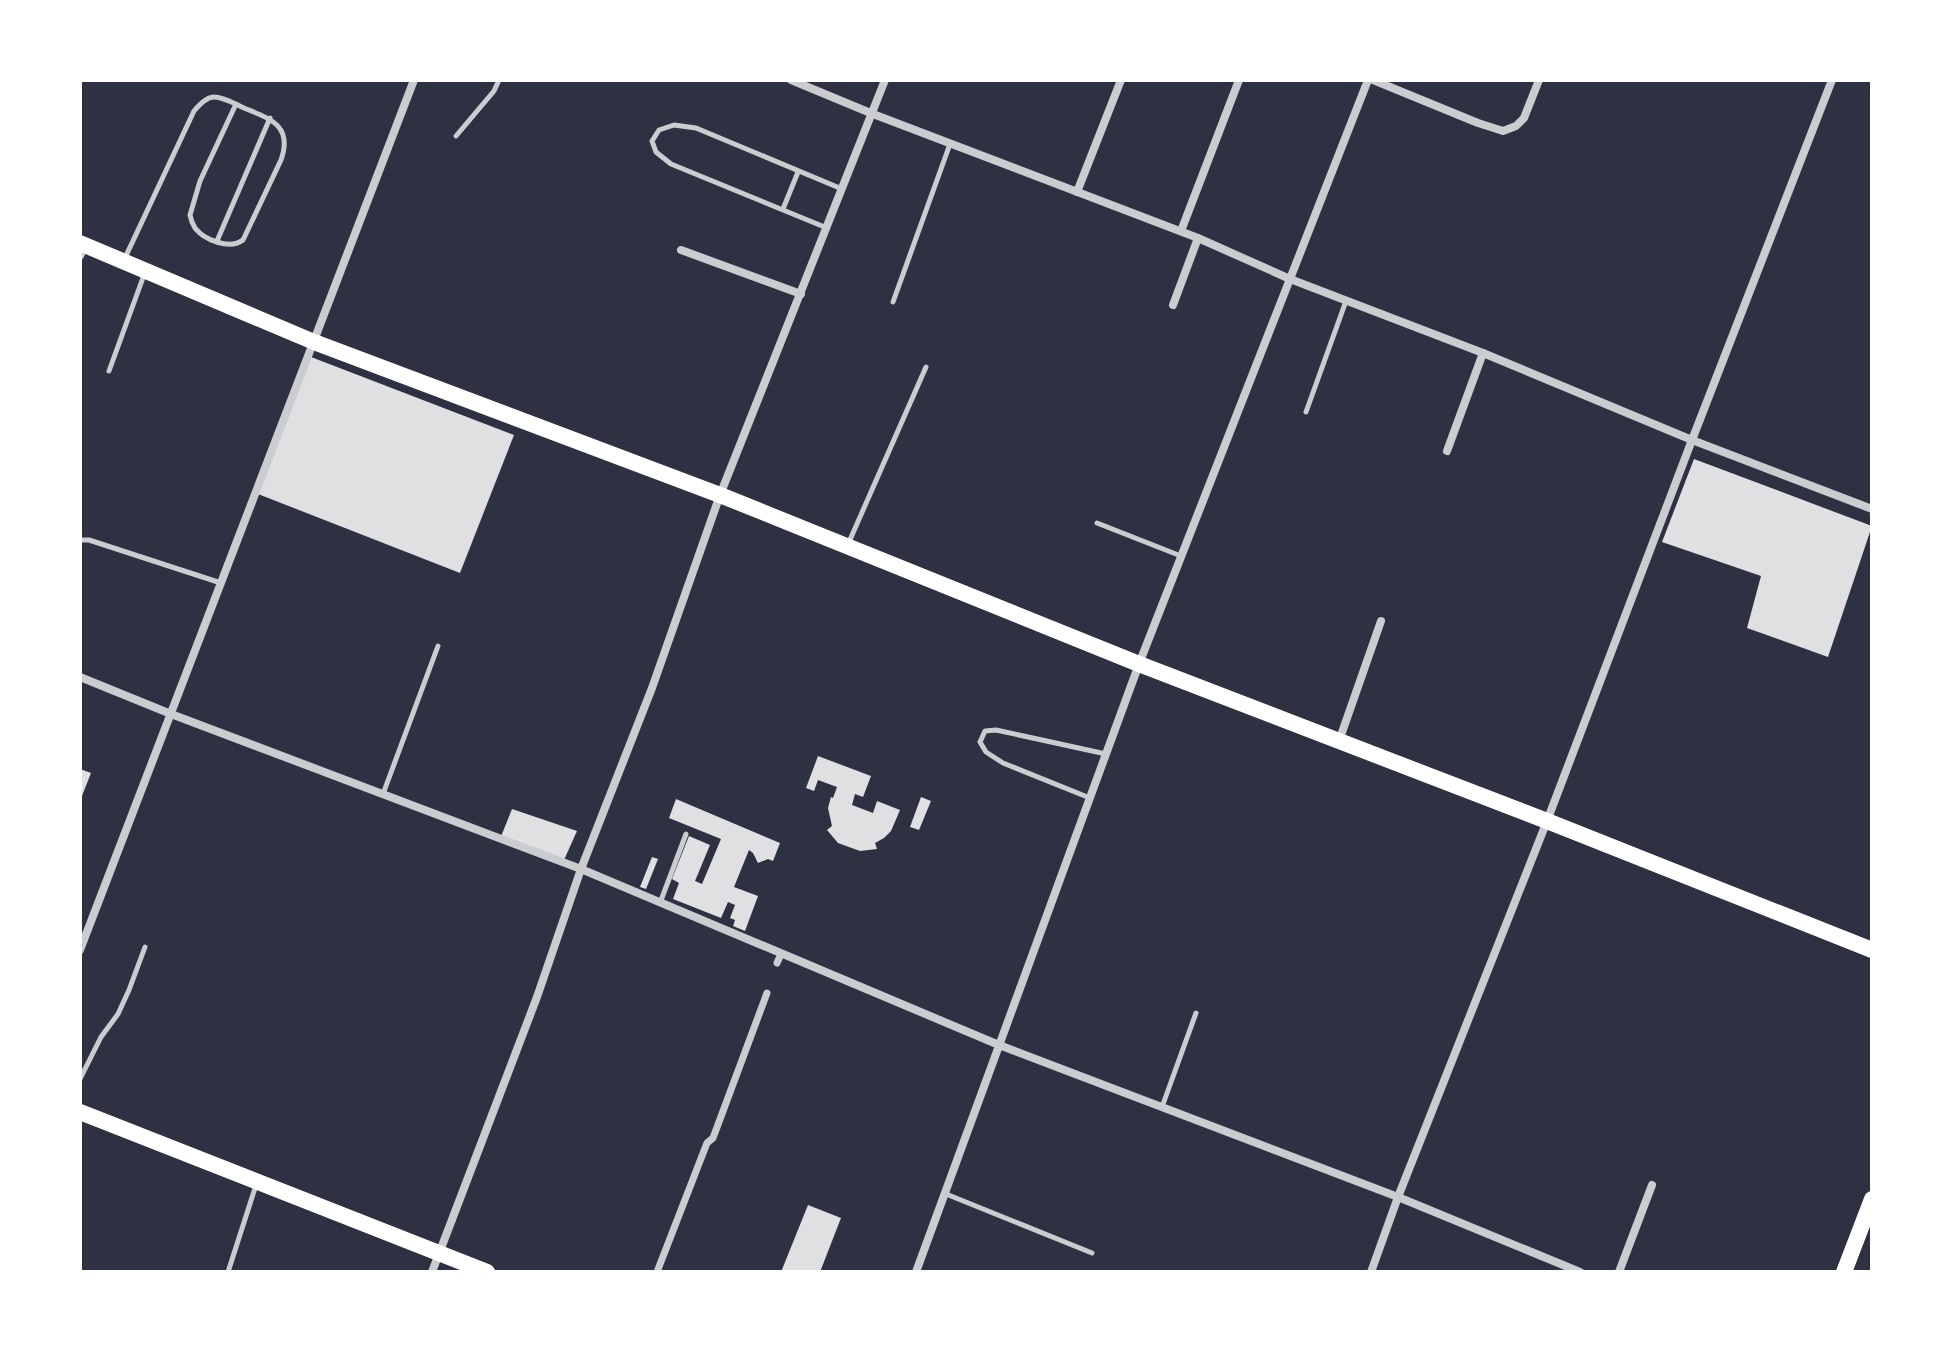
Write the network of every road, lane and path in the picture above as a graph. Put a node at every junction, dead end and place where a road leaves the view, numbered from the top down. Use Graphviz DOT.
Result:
graph roads {
  1 [pos="414,80"];
  2 [pos="499,80"];
  3 [pos="791,80"];
  4 [pos="885,80"];
  5 [pos="1121,80"];
  6 [pos="1239,80"];
  7 [pos="1371,80"];
  8 [pos="1539,80"];
  9 [pos="1832,80"];
  10 [pos="236,104"];
  11 [pos="873,114"];
  12 [pos="270,118"];
  13 [pos="456,136"];
  14 [pos="950,144"];
  15 [pos="798,172"];
  16 [pos="843,189"];
  17 [pos="1077,192"];
  18 [pos="783,209"];
  19 [pos="827,228"];
  20 [pos="1181,231"];
  21 [pos="1198,238"];
  22 [pos="217,241"];
  23 [pos="82,248"];
  24 [pos="681,250"];
  25 [pos="124,261"];
  26 [pos="146,270"];
  27 [pos="1290,279"];
  28 [pos="801,294"];
  29 [pos="1346,301"];
  30 [pos="893,302"];
  31 [pos="1173,305"];
  32 [pos="314,342"];
  33 [pos="1483,353"];
  34 [pos="926,367"];
  35 [pos="109,371"];
  36 [pos="1306,412"];
  37 [pos="1692,440"];
  38 [pos="1447,451"];
  39 [pos="720,495"];
  40 [pos="1872,509"];
  41 [pos="1097,523"];
  42 [pos="80,540"];
  43 [pos="847,547"];
  44 [pos="1181,556"];
  45 [pos="222,583"];
  46 [pos="1381,621"];
  47 [pos="438,646"];
  48 [pos="1139,664"];
  49 [pos="80,677"];
  50 [pos="171,714"];
  51 [pos="1339,741"];
  52 [pos="1106,754"];
  53 [pos="383,794"];
  54 [pos="1090,798"];
  55 [pos="1547,821"];
  56 [pos="686,834"];
  57 [pos="581,869"];
  58 [pos="660,903"];
  59 [pos="145,947"];
  60 [pos="80,950"];
  61 [pos="1872,950"];
  62 [pos="767,993"];
  63 [pos="1196,1013"];
  64 [pos="999,1045"];
  65 [pos="80,1079"];
  66 [pos="1162,1107"];
  67 [pos="80,1112"];
  68 [pos="257,1182"];
  69 [pos="1652,1185"];
  70 [pos="946,1194"];
  71 [pos="1398,1197"];
  72 [pos="1871,1206"];
  73 [pos="439,1253"];
  74 [pos="1092,1253"];
  75 [pos="228,1272"];
  76 [pos="432,1272"];
  77 [pos="487,1272"];
  78 [pos="657,1272"];
  79 [pos="916,1272"];
  80 [pos="1371,1272"];
  81 [pos="1580,1272"];
  82 [pos="1619,1272"];
  83 [pos="1844,1272"];
  1 -- 32 [label="street"];
  2 -- 13 [label="lane"];
  3 -- 11 [label="street"];
  4 -- 11 [label="street"];
  5 -- 17 [label="street"];
  6 -- 20 [label="street"];
  7 -- 8 [label="street"];
  7 -- 27 [label="street"];
  9 -- 37 [label="street"];
  10 -- 12 [label="lane"];
  10 -- 22 [label="lane"];
  10 -- 25 [label="lane"];
  11 -- 14 [label="street"];
  11 -- 16 [label="street"];
  12 -- 22 [label="lane"];
  12 -- 22 [label="lane"];
  14 -- 17 [label="street"];
  14 -- 30 [label="lane"];
  15 -- 16 [label="lane"];
  15 -- 18 [label="lane"];
  15 -- 18 [label="lane"];
  16 -- 19 [label="street"];
  17 -- 20 [label="street"];
  18 -- 19 [label="lane"];
  19 -- 28 [label="street"];
  20 -- 21 [label="street"];
  21 -- 27 [label="street"];
  21 -- 31 [label="street"];
  23 -- 25 [label="main road"];
  24 -- 28 [label="street"];
  25 -- 26 [label="main road"];
  26 -- 32 [label="main road"];
  26 -- 35 [label="lane"];
  27 -- 29 [label="street"];
  27 -- 44 [label="street"];
  28 -- 39 [label="street"];
  29 -- 33 [label="street"];
  29 -- 36 [label="lane"];
  32 -- 39 [label="main road"];
  32 -- 45 [label="street"];
  33 -- 37 [label="street"];
  33 -- 38 [label="street"];
  34 -- 43 [label="lane"];
  37 -- 40 [label="street"];
  37 -- 55 [label="street"];
  39 -- 43 [label="main road"];
  39 -- 57 [label="street"];
  41 -- 44 [label="lane"];
  42 -- 45 [label="lane"];
  43 -- 48 [label="main road"];
  44 -- 48 [label="street"];
  45 -- 50 [label="street"];
  46 -- 51 [label="street"];
  47 -- 53 [label="lane"];
  48 -- 51 [label="main road"];
  48 -- 52 [label="street"];
  49 -- 50 [label="street"];
  50 -- 53 [label="street"];
  50 -- 60 [label="street"];
  51 -- 55 [label="main road"];
  52 -- 54 [label="street"];
  52 -- 54 [label="lane"];
  53 -- 57 [label="street"];
  54 -- 64 [label="street"];
  55 -- 61 [label="main road"];
  55 -- 71 [label="street"];
  56 -- 58 [label="lane"];
  57 -- 58 [label="street"];
  57 -- 73 [label="street"];
  58 -- 64 [label="street"];
  59 -- 65 [label="lane"];
  62 -- 78 [label="street"];
  63 -- 66 [label="lane"];
  64 -- 66 [label="street"];
  64 -- 70 [label="street"];
  66 -- 71 [label="street"];
  67 -- 68 [label="main road"];
  68 -- 73 [label="main road"];
  68 -- 75 [label="lane"];
  69 -- 82 [label="street"];
  70 -- 74 [label="lane"];
  70 -- 79 [label="street"];
  71 -- 80 [label="street"];
  71 -- 81 [label="street"];
  72 -- 83 [label="main road"];
  73 -- 76 [label="street"];
  73 -- 77 [label="main road"];
}
